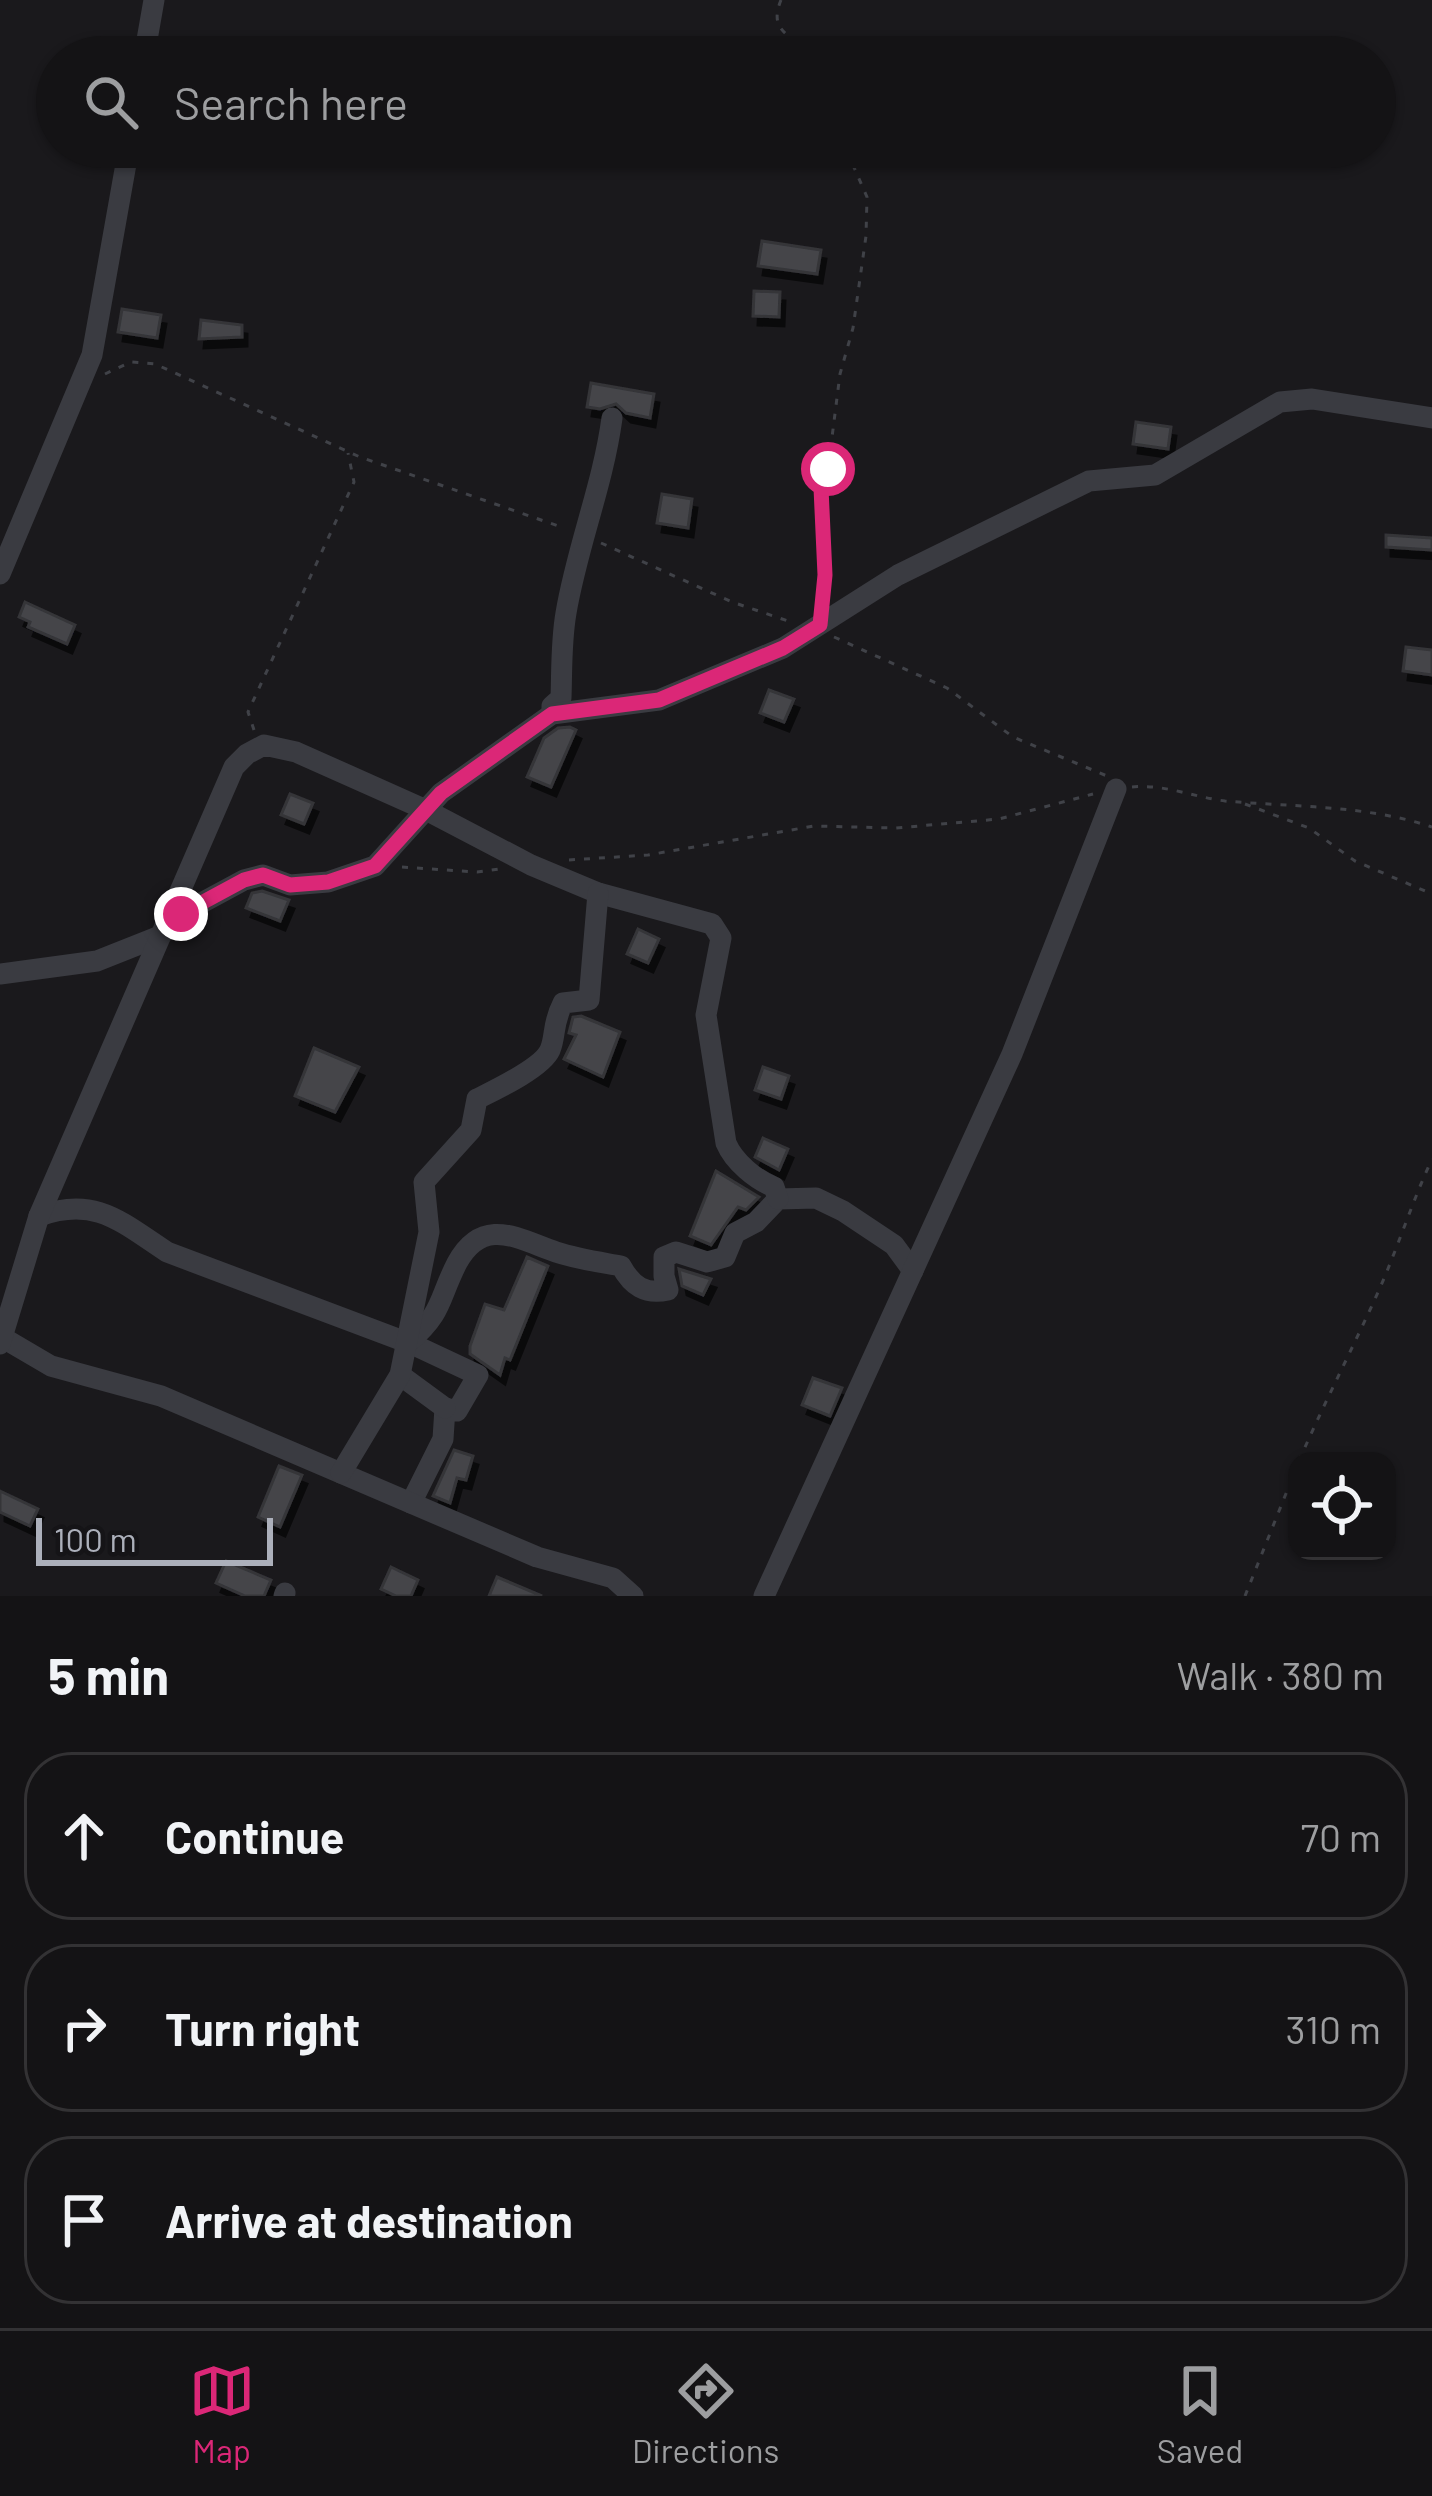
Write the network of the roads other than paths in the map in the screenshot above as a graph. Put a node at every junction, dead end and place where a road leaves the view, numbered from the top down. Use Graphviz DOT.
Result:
graph roads {
  1 [pos="154,0"];
  2 [pos="148,36"];
  3 [pos="125,168"];
  4 [pos="612,418"];
  5 [pos="1432,418"];
  6 [pos="0,574"];
  7 [pos="552,714"];
  8 [pos="1116,788"];
  9 [pos="426,810"];
  10 [pos="598,892"];
  11 [pos="160,937"];
  12 [pos="0,974"];
  13 [pos="778,1199"];
  14 [pos="38,1216"];
  15 [pos="913,1271"];
  16 [pos="1,1339"];
  17 [pos="409,1343"];
  18 [pos="400,1375"];
  19 [pos="446,1408"];
  20 [pos="341,1473"];
  21 [pos="411,1503"];
  22 [pos="633,1596"];
  23 [pos="764,1596"];
  1 -- 2 [label="street"];
  3 -- 6 [label="street"];
  4 -- 7 [label="street"];
  5 -- 7 [label="street"];
  7 -- 9 [label="street"];
  8 -- 15 [label="street"];
  9 -- 10 [label="street"];
  9 -- 11 [label="street"];
  9 -- 11 [label="street"];
  10 -- 13 [label="street"];
  10 -- 17 [label="street"];
  11 -- 12 [label="street"];
  11 -- 14 [label="street"];
  13 -- 15 [label="street"];
  13 -- 17 [label="street"];
  14 -- 16 [label="street"];
  14 -- 17 [label="street"];
  15 -- 23 [label="street"];
  16 -- 20 [label="street"];
  17 -- 18 [label="street"];
  17 -- 19 [label="street"];
  18 -- 19 [label="street"];
  18 -- 20 [label="street"];
  19 -- 21 [label="street"];
  20 -- 21 [label="street"];
  21 -- 22 [label="street"];
}
